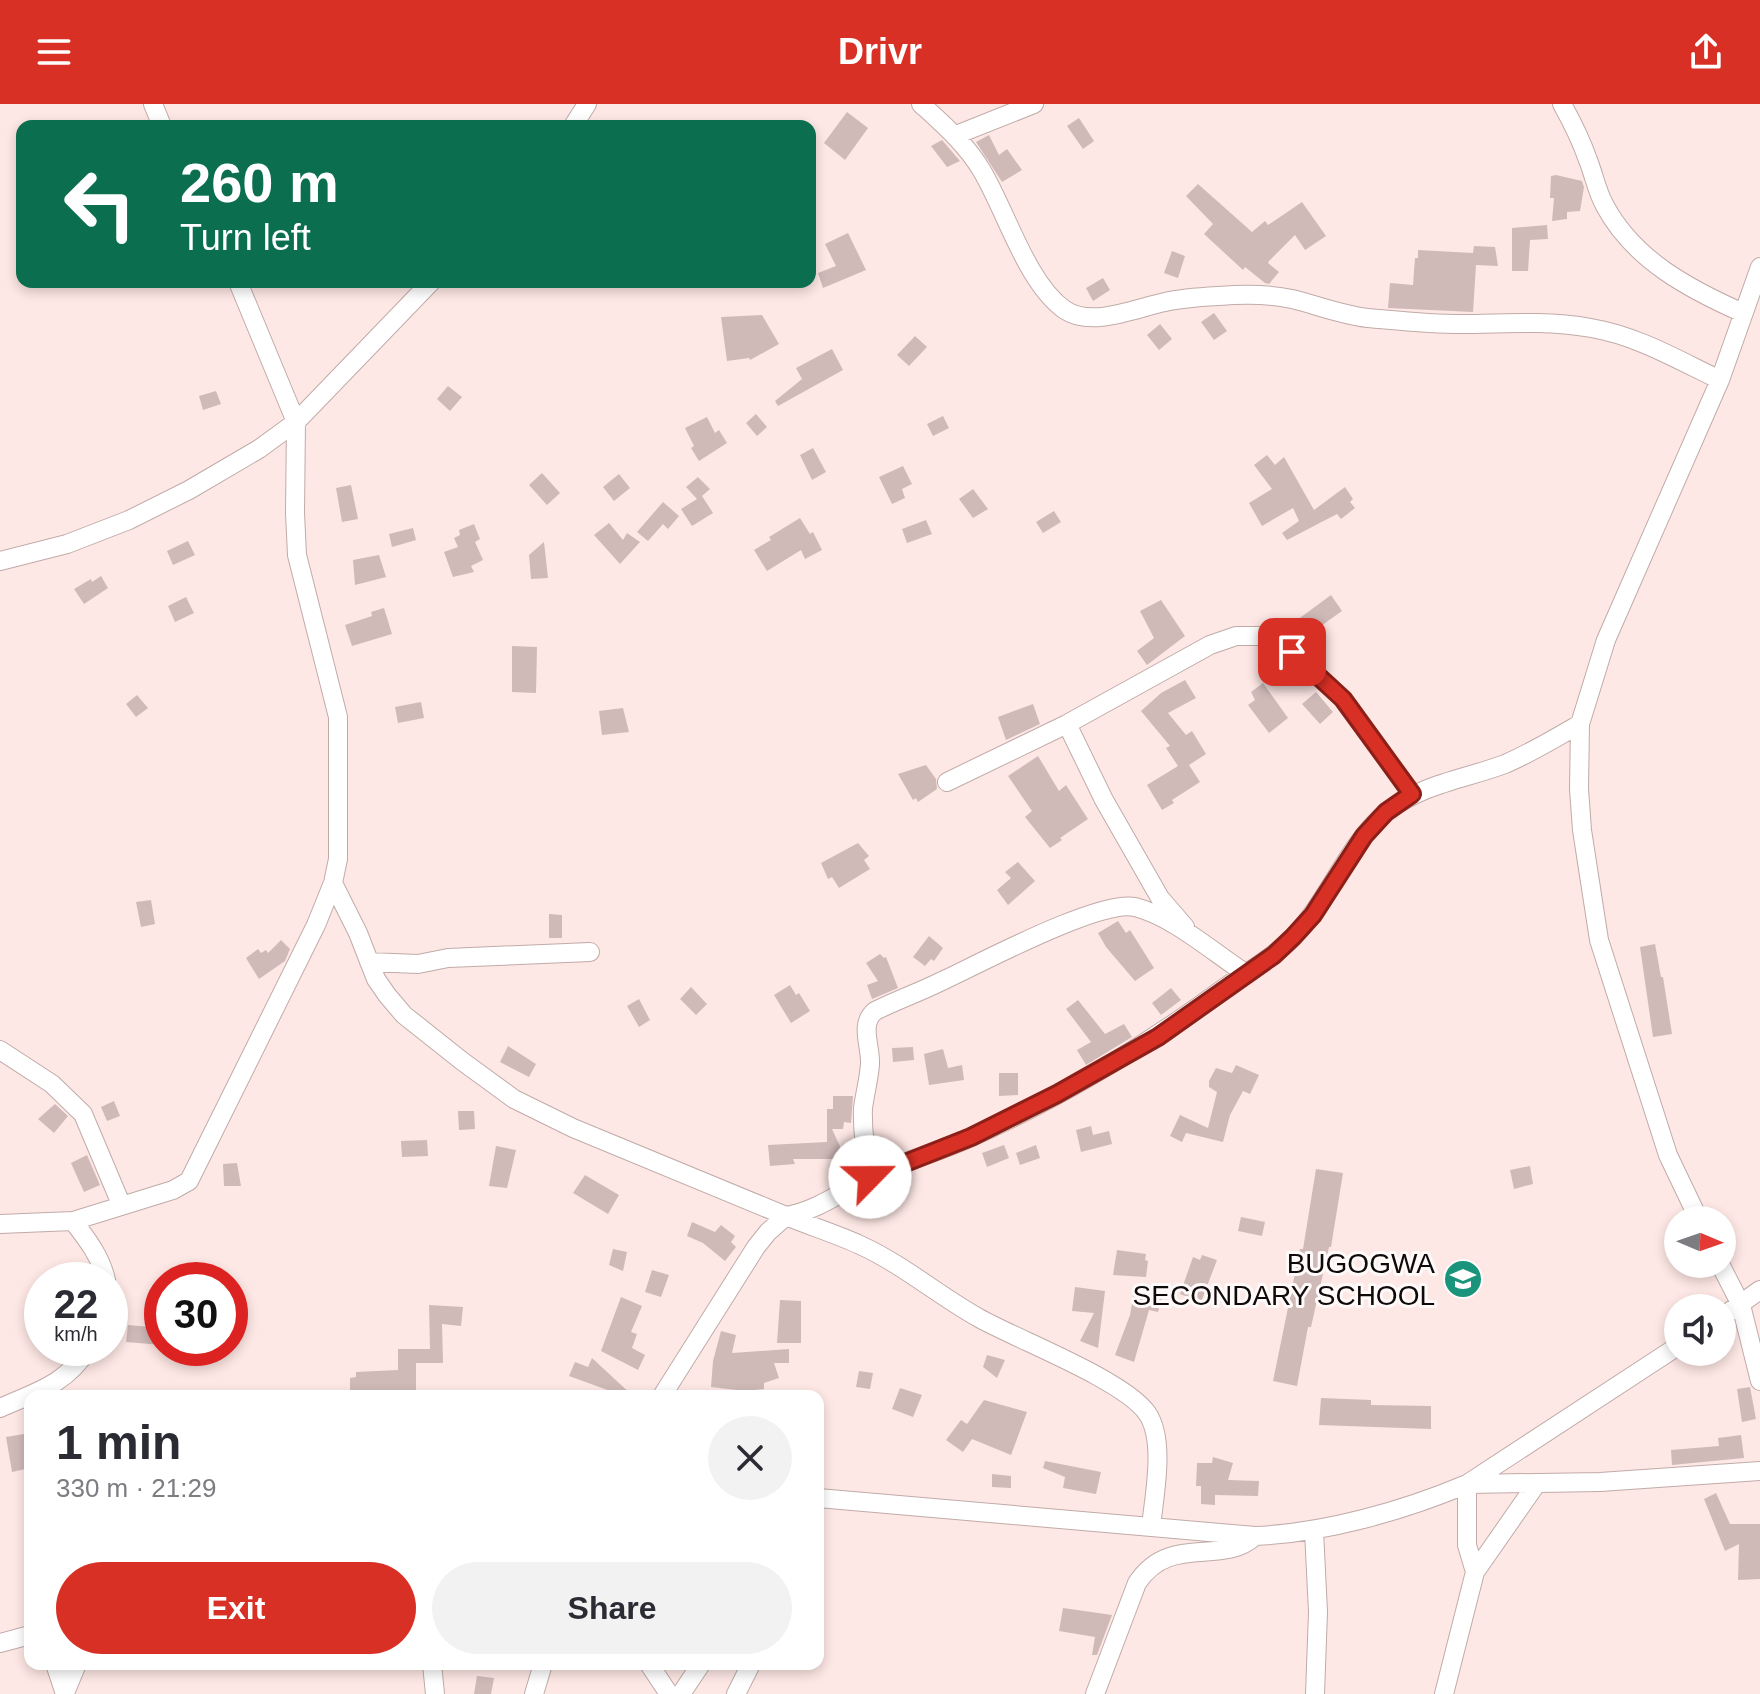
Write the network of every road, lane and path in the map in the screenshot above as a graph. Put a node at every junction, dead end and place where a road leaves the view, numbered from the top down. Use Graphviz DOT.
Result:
graph roads {
  1 [pos="921,104"];
  2 [pos="1034,104"];
  3 [pos="1562,104"];
  4 [pos="956,135"];
  5 [pos="1760,267"];
  6 [pos="240,288"];
  7 [pos="425,288"];
  8 [pos="1743,313"];
  9 [pos="1720,380"];
  10 [pos="296,422"];
  11 [pos="0,561"];
  12 [pos="1067,724"];
  13 [pos="1580,724"];
  14 [pos="947,782"];
  15 [pos="1412,794"];
  16 [pos="333,883"];
  17 [pos="1197,941"];
  18 [pos="590,952"];
  19 [pos="369,962"];
  20 [pos="1245,973"];
  21 [pos="0,1050"];
  22 [pos="870,1177"];
  23 [pos="121,1204"];
  24 [pos="1692,1206"];
  25 [pos="786,1216"];
  26 [pos="73,1221"];
  27 [pos="0,1224"];
  28 [pos="100,1262"];
  29 [pos="1727,1278"];
  30 [pos="1760,1290"];
  31 [pos="1741,1305"];
  32 [pos="1736,1308"];
  33 [pos="1664,1355"];
  34 [pos="76,1366"];
  35 [pos="1760,1381"];
  36 [pos="41,1390"];
  37 [pos="666,1390"];
  38 [pos="24,1397"];
  39 [pos="0,1408"];
  40 [pos="1760,1471"];
  41 [pos="1537,1483"];
  42 [pos="1467,1484"];
  43 [pos="824,1501"];
  44 [pos="1151,1527"];
  45 [pos="1314,1531"];
  46 [pos="1255,1536"];
  47 [pos="1475,1572"];
  48 [pos="24,1637"];
  49 [pos="0,1643"];
  50 [pos="57,1670"];
  51 [pos="75,1670"];
  52 [pos="433,1670"];
  53 [pos="541,1670"];
  54 [pos="653,1670"];
  55 [pos="697,1670"];
  56 [pos="748,1670"];
  57 [pos="65,1693"];
  58 [pos="435,1694"];
  59 [pos="534,1694"];
  60 [pos="669,1694"];
  61 [pos="681,1694"];
  62 [pos="736,1694"];
  63 [pos="1095,1694"];
  64 [pos="1315,1694"];
  65 [pos="1444,1694"];
  1 -- 4 [label="street"];
  2 -- 4 [label="street"];
  3 -- 8 [label="street"];
  4 -- 9 [label="street"];
  5 -- 8 [label="street"];
  6 -- 10 [label="street"];
  7 -- 10 [label="street"];
  8 -- 9 [label="street"];
  9 -- 13 [label="street"];
  10 -- 11 [label="street"];
  10 -- 16 [label="street"];
  12 -- 14 [label="street"];
  12 -- 15 [label="street"];
  12 -- 17 [label="street"];
  13 -- 15 [label="street"];
  13 -- 24 [label="street"];
  15 -- 20 [label="street"];
  16 -- 19 [label="street"];
  16 -- 23 [label="street"];
  17 -- 20 [label="street"];
  17 -- 22 [label="street"];
  18 -- 19 [label="street"];
  19 -- 25 [label="street"];
  20 -- 22 [label="street"];
  21 -- 23 [label="street"];
  22 -- 25 [label="street"];
  23 -- 26 [label="street"];
  25 -- 37 [label="street"];
  25 -- 44 [label="street"];
  26 -- 27 [label="street"];
  26 -- 28 [label="street"];
  29 -- 31 [label="street"];
  30 -- 31 [label="street"];
  31 -- 32 [label="street"];
  31 -- 35 [label="street"];
  33 -- 42 [label="street"];
  34 -- 36 [label="street"];
  38 -- 39 [label="street"];
  40 -- 41 [label="street"];
  41 -- 42 [label="street"];
  41 -- 47 [label="street"];
  42 -- 45 [label="street"];
  42 -- 47 [label="street"];
  43 -- 44 [label="street"];
  44 -- 46 [label="street"];
  45 -- 46 [label="street"];
  45 -- 64 [label="street"];
  46 -- 63 [label="street"];
  47 -- 65 [label="street"];
  48 -- 49 [label="street"];
  50 -- 57 [label="street"];
  51 -- 57 [label="street"];
  52 -- 58 [label="street"];
  53 -- 59 [label="street"];
  54 -- 60 [label="street"];
  55 -- 61 [label="street"];
  56 -- 62 [label="street"];
}
